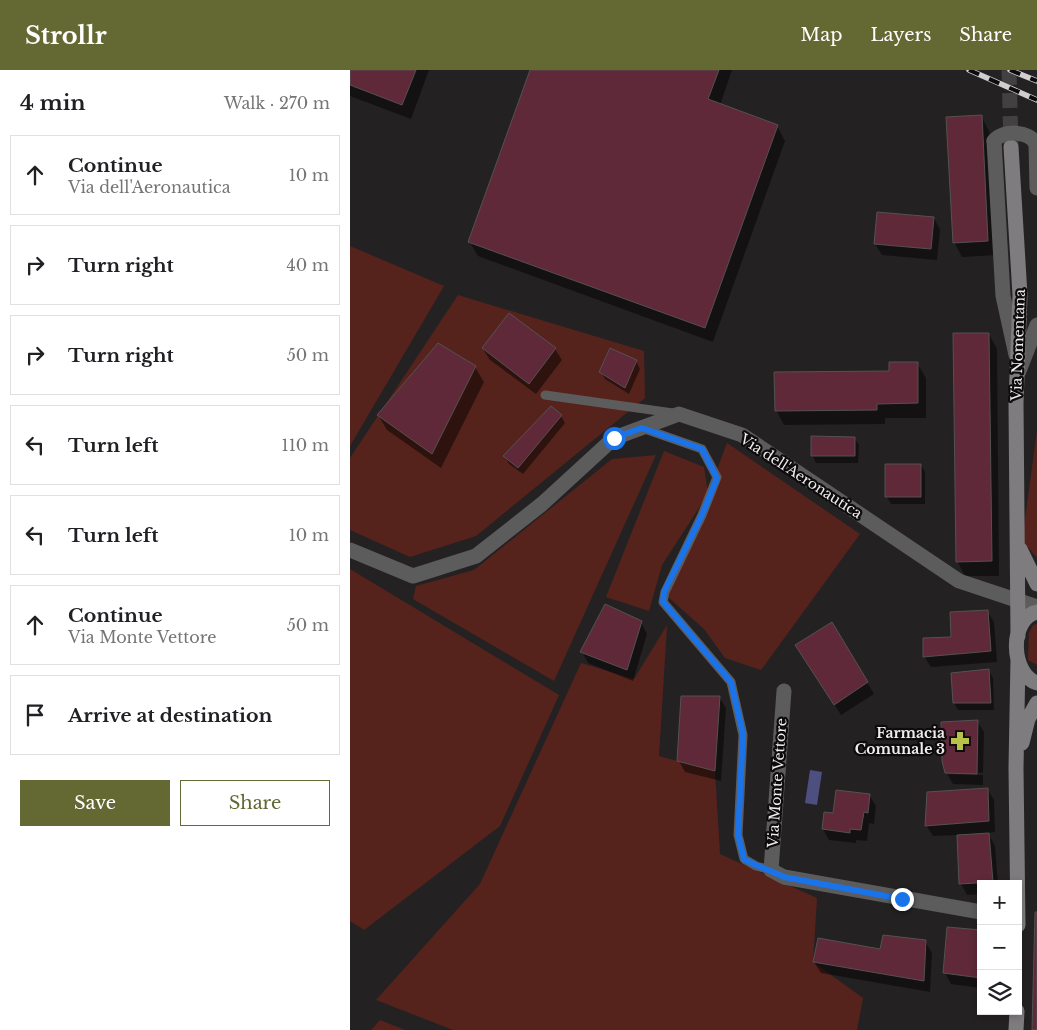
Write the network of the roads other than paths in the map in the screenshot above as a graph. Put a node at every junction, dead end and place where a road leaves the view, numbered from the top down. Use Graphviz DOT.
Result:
graph roads {
  1 [pos="1036,144"];
  2 [pos="1012,147"];
  3 [pos="1037,188"];
  4 [pos="1037,325"];
  5 [pos="1017,358"];
  6 [pos="1016,379"];
  7 [pos="545,395"];
  8 [pos="679,414"];
  9 [pos="642,428"];
  10 [pos="1017,544"];
  11 [pos="350,550"];
  12 [pos="1037,584"];
  13 [pos="1018,601"];
  14 [pos="1037,607"];
  15 [pos="1037,612"];
  16 [pos="1018,636"];
  17 [pos="1018,659"];
  18 [pos="1037,683"];
  19 [pos="784,691"];
  20 [pos="1037,703"];
  21 [pos="1016,768"];
  22 [pos="771,870"];
  23 [pos="1018,880"];
  24 [pos="977,911"];
  25 [pos="1017,1015"];
  26 [pos="1016,1030"];
  1 -- 3 [label="street"];
  1 -- 5 [label="street, bridge"];
  2 -- 5 [label="main road, Via Nomentana"];
  4 -- 6 [label="street"];
  5 -- 6 [label="main road, Via Nomentana"];
  6 -- 10 [label="main road, Via Nomentana"];
  7 -- 8 [label="lane"];
  8 -- 9 [label="street"];
  8 -- 13 [label="street, Via dell'Aeronautica"];
  9 -- 11 [label="street"];
  9 -- 22 [label="lane"];
  10 -- 12 [label="main road, Via Nomentana"];
  10 -- 13 [label="main road, Via Nomentana"];
  13 -- 14 [label="street, Via dell'Aeronautica"];
  13 -- 16 [label="main road, Via Nomentana"];
  15 -- 16 [label="main road"];
  16 -- 17 [label="main road, Via Nomentana"];
  17 -- 18 [label="main road"];
  17 -- 21 [label="main road, Via Nomentana"];
  19 -- 22 [label="street, Via Monte Vettore"];
  20 -- 21 [label="main road"];
  21 -- 23 [label="main road"];
  22 -- 24 [label="street"];
  25 -- 26 [label="main road"];
}
